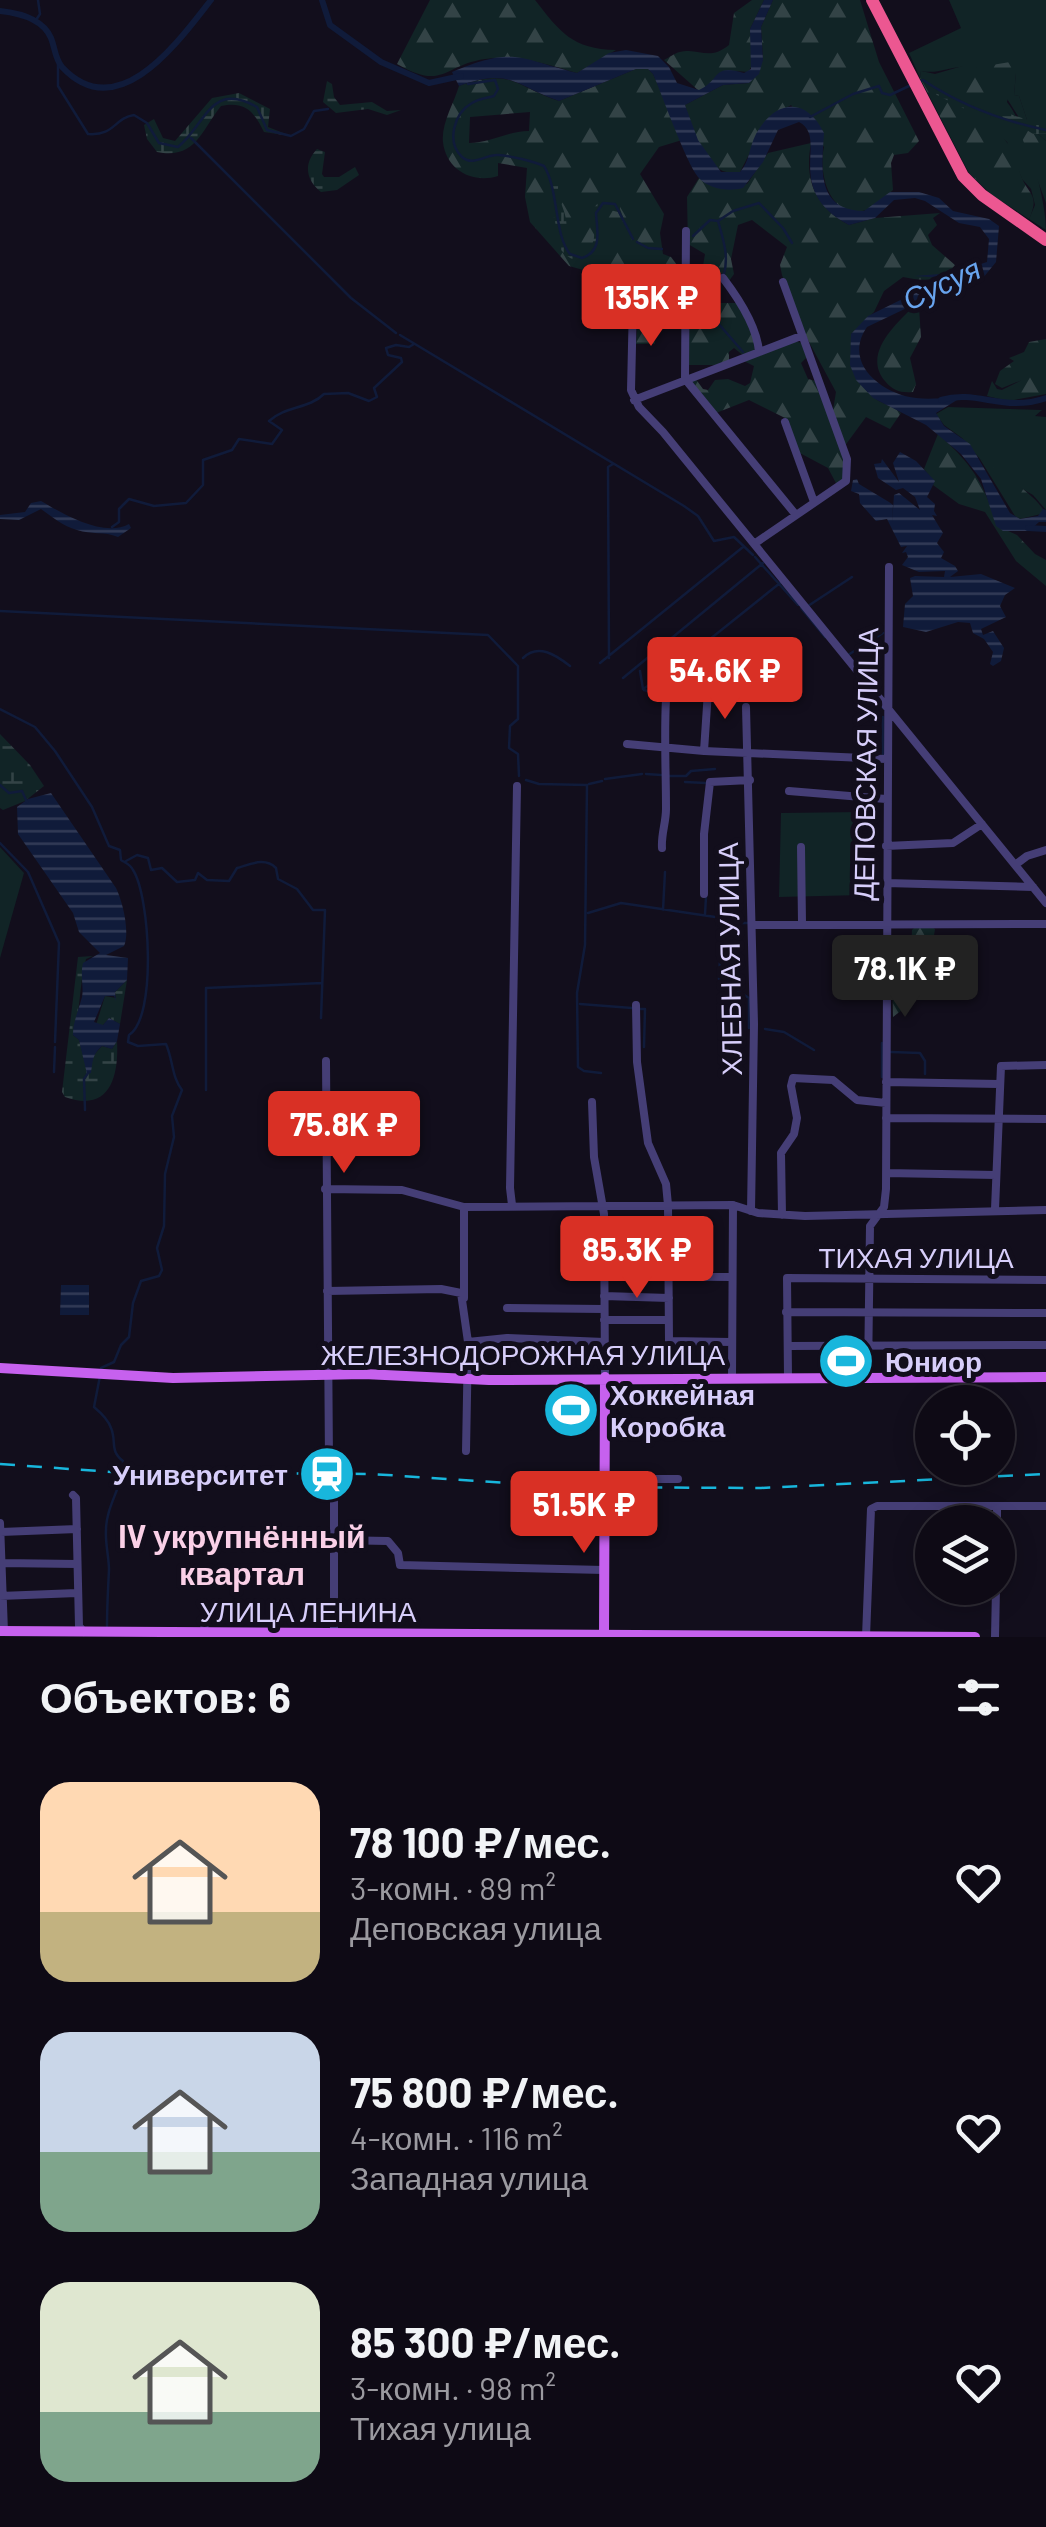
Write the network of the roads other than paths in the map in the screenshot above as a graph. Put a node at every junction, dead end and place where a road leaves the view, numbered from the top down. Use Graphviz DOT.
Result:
graph roads {
  1 [pos="872,0"];
  2 [pos="686,231"];
  3 [pos="1046,240"];
  4 [pos="724,278"];
  5 [pos="783,282"];
  6 [pos="633,302"];
  7 [pos="800,336"];
  8 [pos="759,352"];
  9 [pos="685,380"];
  10 [pos="634,400"];
  11 [pos="785,422"];
  12 [pos="814,502"];
  13 [pos="796,515"];
  14 [pos="754,544"];
  15 [pos="889,567"];
  16 [pos="708,692"];
  17 [pos="666,699"];
  18 [pos="746,708"];
  19 [pos="890,713"];
  20 [pos="627,744"];
  21 [pos="664,746"];
  22 [pos="704,752"];
  23 [pos="750,754"];
  24 [pos="886,758"];
  25 [pos="750,780"];
  26 [pos="517,786"];
  27 [pos="789,792"];
  28 [pos="886,798"];
  29 [pos="982,824"];
  30 [pos="886,846"];
  31 [pos="801,847"];
  32 [pos="662,848"];
  33 [pos="1046,850"];
  34 [pos="1015,864"];
  35 [pos="886,882"];
  36 [pos="1038,890"];
  37 [pos="704,894"];
  38 [pos="1046,903"];
  39 [pos="802,923"];
  40 [pos="753,924"];
  41 [pos="886,924"];
  42 [pos="1046,924"];
  43 [pos="636,1005"];
  44 [pos="326,1060"];
  45 [pos="1046,1065"];
  46 [pos="886,1082"];
  47 [pos="1000,1084"];
  48 [pos="592,1102"];
  49 [pos="886,1103"];
  50 [pos="886,1118"];
  51 [pos="1046,1119"];
  52 [pos="998,1120"];
  53 [pos="886,1173"];
  54 [pos="996,1176"];
  55 [pos="325,1189"];
  56 [pos="512,1205"];
  57 [pos="668,1205"];
  58 [pos="733,1205"];
  59 [pos="464,1207"];
  60 [pos="604,1207"];
  61 [pos="995,1210"];
  62 [pos="1046,1210"];
  63 [pos="752,1211"];
  64 [pos="782,1216"];
  65 [pos="876,1216"];
  66 [pos="605,1237"];
  67 [pos="668,1238"];
  68 [pos="695,1238"];
  69 [pos="605,1276"];
  70 [pos="732,1277"];
  71 [pos="670,1278"];
  72 [pos="869,1280"];
  73 [pos="1046,1280"];
  74 [pos="326,1291"];
  75 [pos="604,1296"];
  76 [pos="669,1298"];
  77 [pos="464,1299"];
  78 [pos="508,1308"];
  79 [pos="604,1309"];
  80 [pos="786,1312"];
  81 [pos="868,1312"];
  82 [pos="1046,1313"];
  83 [pos="604,1320"];
  84 [pos="668,1320"];
  85 [pos="468,1342"];
  86 [pos="604,1342"];
  87 [pos="731,1342"];
  88 [pos="868,1344"];
  89 [pos="1046,1345"];
  90 [pos="788,1346"];
  91 [pos="0,1368"];
  92 [pos="329,1376"];
  93 [pos="868,1376"];
  94 [pos="604,1377"];
  95 [pos="732,1377"];
  96 [pos="788,1377"];
  97 [pos="1046,1377"];
  98 [pos="468,1379"];
  99 [pos="466,1451"];
  100 [pos="329,1460"];
  101 [pos="604,1477"];
  102 [pos="678,1479"];
  103 [pos="72,1495"];
  104 [pos="334,1501"];
  105 [pos="915,1506"];
  106 [pos="1015,1506"];
  107 [pos="1046,1506"];
  108 [pos="0,1523"];
  109 [pos="76,1529"];
  110 [pos="1,1532"];
  111 [pos="334,1540"];
  112 [pos="1,1563"];
  113 [pos="77,1564"];
  114 [pos="604,1570"];
  115 [pos="77,1593"];
  116 [pos="1,1596"];
  117 [pos="996,1605"];
  118 [pos="205,1618"];
  119 [pos="2,1632"];
  120 [pos="204,1633"];
  121 [pos="84,1635"];
  122 [pos="334,1636"];
  123 [pos="866,1636"];
  124 [pos="604,1637"];
  125 [pos="786,1637"];
  126 [pos="975,1637"];
  127 [pos="995,1637"];
  1 -- 3 [label="highway"];
  2 -- 9 [label="street"];
  4 -- 8 [label="street"];
  5 -- 7 [label="street"];
  6 -- 10 [label="street"];
  7 -- 8 [label="street"];
  7 -- 12 [label="street"];
  8 -- 9 [label="street"];
  9 -- 10 [label="street"];
  9 -- 13 [label="street"];
  10 -- 14 [label="street"];
  11 -- 12 [label="street"];
  12 -- 13 [label="street"];
  13 -- 14 [label="street"];
  14 -- 19 [label="street"];
  15 -- 19 [label="street, ДЕПОВСКАЯ УЛИЦА"];
  16 -- 22 [label="street"];
  17 -- 21 [label="street"];
  18 -- 23 [label="street, ХЛЕБНАЯ УЛИЦА"];
  19 -- 24 [label="street, ДЕПОВСКАЯ УЛИЦА"];
  19 -- 29 [label="street"];
  20 -- 21 [label="street"];
  21 -- 22 [label="street"];
  21 -- 32 [label="street"];
  22 -- 23 [label="street"];
  23 -- 24 [label="street"];
  23 -- 25 [label="street, ХЛЕБНАЯ УЛИЦА"];
  24 -- 28 [label="street, ДЕПОВСКАЯ УЛИЦА"];
  25 -- 37 [label="street"];
  25 -- 40 [label="street, ХЛЕБНАЯ УЛИЦА"];
  26 -- 56 [label="street"];
  27 -- 28 [label="street"];
  28 -- 30 [label="street, ДЕПОВСКАЯ УЛИЦА"];
  29 -- 30 [label="street"];
  29 -- 34 [label="street"];
  30 -- 35 [label="street, ДЕПОВСКАЯ УЛИЦА"];
  31 -- 39 [label="street"];
  33 -- 34 [label="street"];
  34 -- 36 [label="street"];
  35 -- 36 [label="street"];
  35 -- 41 [label="street, ДЕПОВСКАЯ УЛИЦА"];
  36 -- 38 [label="street"];
  39 -- 40 [label="street"];
  39 -- 41 [label="street"];
  40 -- 63 [label="street, ХЛЕБНАЯ УЛИЦА"];
  41 -- 42 [label="street"];
  41 -- 46 [label="street, ДЕПОВСКАЯ УЛИЦА"];
  43 -- 57 [label="street"];
  44 -- 55 [label="street"];
  45 -- 47 [label="street"];
  46 -- 47 [label="street"];
  46 -- 49 [label="street, ДЕПОВСКАЯ УЛИЦА"];
  47 -- 52 [label="street"];
  48 -- 60 [label="street"];
  49 -- 50 [label="street, ДЕПОВСКАЯ УЛИЦА"];
  49 -- 64 [label="street"];
  50 -- 52 [label="street"];
  50 -- 53 [label="street, ДЕПОВСКАЯ УЛИЦА"];
  51 -- 52 [label="street"];
  52 -- 54 [label="street"];
  53 -- 54 [label="street"];
  53 -- 65 [label="street, ДЕПОВСКАЯ УЛИЦА"];
  54 -- 61 [label="street"];
  55 -- 59 [label="street"];
  55 -- 74 [label="street"];
  56 -- 59 [label="street"];
  56 -- 60 [label="street"];
  57 -- 58 [label="street"];
  57 -- 60 [label="street"];
  57 -- 67 [label="street"];
  58 -- 63 [label="street"];
  58 -- 70 [label="street"];
  59 -- 77 [label="street"];
  60 -- 66 [label="street"];
  61 -- 62 [label="street"];
  61 -- 65 [label="street"];
  63 -- 64 [label="street"];
  64 -- 65 [label="street"];
  65 -- 72 [label="street, ДЕПОВСКАЯ УЛИЦА"];
  66 -- 67 [label="street"];
  66 -- 69 [label="street"];
  67 -- 68 [label="street"];
  67 -- 71 [label="street"];
  69 -- 71 [label="street"];
  69 -- 75 [label="street"];
  70 -- 71 [label="street"];
  70 -- 87 [label="street"];
  71 -- 76 [label="street"];
  72 -- 73 [label="street, ТИХАЯ УЛИЦА"];
  72 -- 80 [label="street, ТИХАЯ УЛИЦА"];
  72 -- 81 [label="street, ДЕПОВСКАЯ УЛИЦА"];
  74 -- 77 [label="street"];
  74 -- 92 [label="street"];
  75 -- 76 [label="street"];
  75 -- 79 [label="street"];
  76 -- 84 [label="street"];
  77 -- 85 [label="street"];
  78 -- 79 [label="street"];
  79 -- 83 [label="street"];
  80 -- 81 [label="street"];
  80 -- 90 [label="street"];
  81 -- 82 [label="street"];
  81 -- 88 [label="street, ДЕПОВСКАЯ УЛИЦА"];
  83 -- 84 [label="street"];
  83 -- 86 [label="street"];
  84 -- 87 [label="street"];
  85 -- 86 [label="street"];
  85 -- 98 [label="street"];
  86 -- 94 [label="street"];
  87 -- 95 [label="street"];
  88 -- 89 [label="street"];
  88 -- 90 [label="street"];
  88 -- 93 [label="street, ДЕПОВСКАЯ УЛИЦА"];
  90 -- 96 [label="street"];
  91 -- 92 [label="main road, ЖЕЛЕЗНОДОРОЖНАЯ УЛИЦА"];
  92 -- 98 [label="main road, ЖЕЛЕЗНОДОРОЖНАЯ УЛИЦА"];
  92 -- 100 [label="street"];
  93 -- 96 [label="main road, ЖЕЛЕЗНОДОРОЖНАЯ УЛИЦА"];
  93 -- 97 [label="main road, ЖЕЛЕЗНОДОРОЖНАЯ УЛИЦА"];
  94 -- 95 [label="main road, ЖЕЛЕЗНОДОРОЖНАЯ УЛИЦА"];
  94 -- 98 [label="main road, ЖЕЛЕЗНОДОРОЖНАЯ УЛИЦА"];
  94 -- 101 [label="main road"];
  95 -- 96 [label="main road, ЖЕЛЕЗНОДОРОЖНАЯ УЛИЦА"];
  98 -- 99 [label="street"];
  101 -- 102 [label="street"];
  101 -- 114 [label="main road"];
  103 -- 109 [label="street"];
  104 -- 111 [label="street"];
  105 -- 123 [label="street"];
  106 -- 107 [label="street"];
  108 -- 110 [label="street"];
  109 -- 110 [label="street"];
  109 -- 113 [label="street"];
  110 -- 112 [label="street"];
  111 -- 114 [label="street"];
  111 -- 122 [label="street"];
  112 -- 113 [label="street"];
  112 -- 116 [label="street"];
  113 -- 115 [label="street"];
  114 -- 124 [label="main road"];
  115 -- 116 [label="street"];
  115 -- 121 [label="street"];
  116 -- 119 [label="street"];
  117 -- 127 [label="street"];
  118 -- 120 [label="street"];
  119 -- 121 [label="main road, УЛИЦА ЛЕНИНА"];
  120 -- 121 [label="main road, УЛИЦА ЛЕНИНА"];
  120 -- 122 [label="main road, УЛИЦА ЛЕНИНА"];
  122 -- 124 [label="main road, УЛИЦА ЛЕНИНА"];
  123 -- 125 [label="main road, УЛИЦА ЛЕНИНА"];
  123 -- 126 [label="main road, УЛИЦА ЛЕНИНА"];
  124 -- 125 [label="main road, УЛИЦА ЛЕНИНА"];
}
